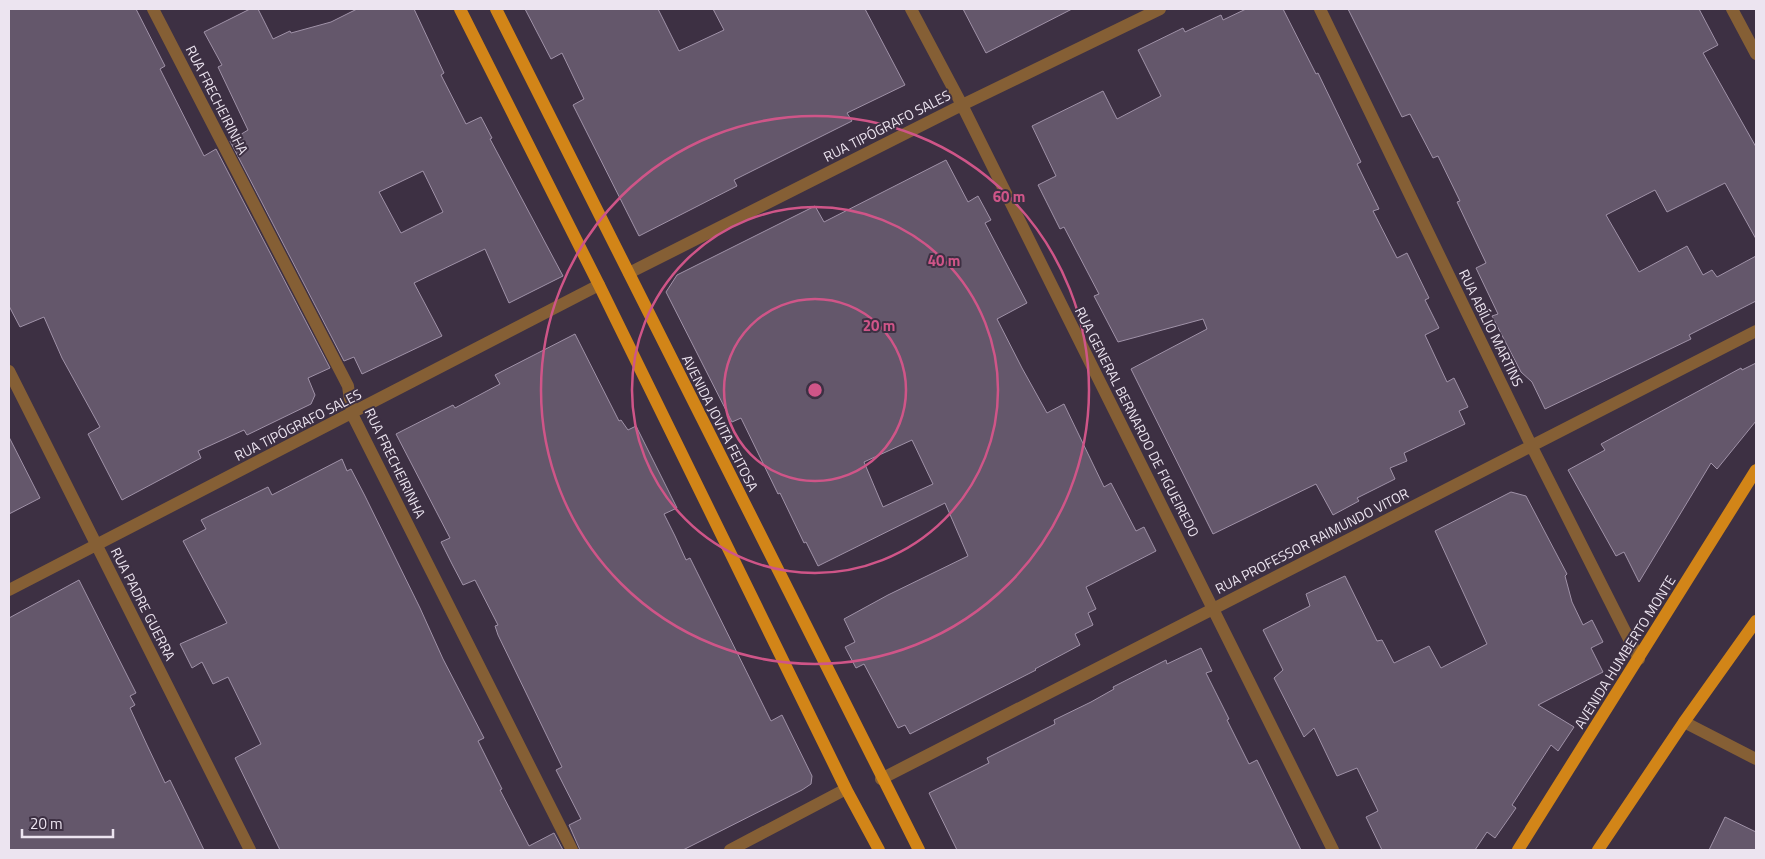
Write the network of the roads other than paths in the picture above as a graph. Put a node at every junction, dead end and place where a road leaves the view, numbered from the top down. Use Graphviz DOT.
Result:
graph roads {
  1 [pos="153,9"];
  2 [pos="460,9"];
  3 [pos="496,9"];
  4 [pos="911,9"];
  5 [pos="1160,9"];
  6 [pos="1320,9"];
  7 [pos="1732,9"];
  8 [pos="1756,54"];
  9 [pos="962,105"];
  10 [pos="629,274"];
  11 [pos="599,284"];
  12 [pos="1756,331"];
  13 [pos="9,371"];
  14 [pos="352,414"];
  15 [pos="1531,445"];
  16 [pos="1756,470"];
  17 [pos="97,545"];
  18 [pos="9,590"];
  19 [pos="1214,609"];
  20 [pos="1756,621"];
  21 [pos="1639,659"];
  22 [pos="1684,722"];
  23 [pos="1756,759"];
  24 [pos="881,778"];
  25 [pos="846,788"];
  26 [pos="250,850"];
  27 [pos="572,850"];
  28 [pos="730,850"];
  29 [pos="879,850"];
  30 [pos="919,850"];
  31 [pos="1333,850"];
  32 [pos="1518,850"];
  33 [pos="1598,850"];
  1 -- 14 [label="street, RUA FRECHEIRINHA"];
  2 -- 11 [label="main road"];
  3 -- 10 [label="main road, AVENIDA JOVITA FEITOSA"];
  4 -- 9 [label="street, RUA GENERAL BERNARDO DE FIGUEIREDO"];
  5 -- 9 [label="street, RUA TIPÓGRAFO SALES"];
  6 -- 15 [label="street, RUA ABÍLIO MARTINS"];
  7 -- 8 [label="street"];
  9 -- 10 [label="street, RUA TIPÓGRAFO SALES"];
  9 -- 19 [label="street, RUA GENERAL BERNARDO DE FIGUEIREDO"];
  10 -- 24 [label="main road, AVENIDA JOVITA FEITOSA"];
  11 -- 14 [label="street, RUA TIPÓGRAFO SALES"];
  11 -- 25 [label="main road"];
  12 -- 15 [label="street, RUA PROFESSOR RAIMUNDO VITOR"];
  13 -- 17 [label="street, RUA PADRE GUERRA"];
  14 -- 17 [label="street, RUA TIPÓGRAFO SALES"];
  14 -- 27 [label="street, RUA FRECHEIRINHA"];
  15 -- 19 [label="street, RUA PROFESSOR RAIMUNDO VITOR"];
  15 -- 21 [label="street, RUA ABÍLIO MARTINS"];
  16 -- 21 [label="main road, AVENIDA HUMBERTO MONTE"];
  17 -- 18 [label="street, RUA TIPÓGRAFO SALES"];
  17 -- 26 [label="street, RUA PADRE GUERRA"];
  19 -- 24 [label="street, RUA PROFESSOR RAIMUNDO VITOR"];
  19 -- 31 [label="street, RUA GENERAL BERNARDO DE FIGUEIREDO"];
  20 -- 22 [label="main road"];
  21 -- 32 [label="main road, AVENIDA HUMBERTO MONTE"];
  22 -- 23 [label="street"];
  22 -- 33 [label="main road"];
  24 -- 30 [label="main road, AVENIDA JOVITA FEITOSA"];
  25 -- 28 [label="street"];
  25 -- 29 [label="main road"];
}
